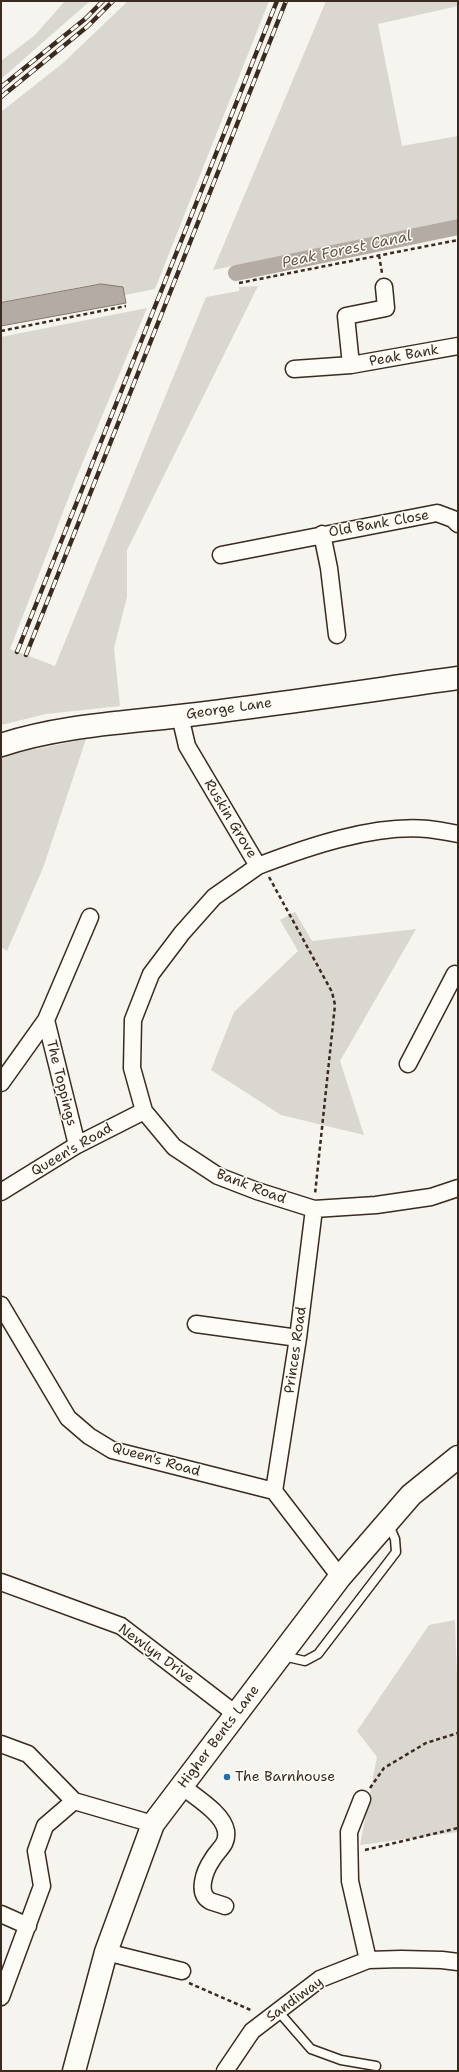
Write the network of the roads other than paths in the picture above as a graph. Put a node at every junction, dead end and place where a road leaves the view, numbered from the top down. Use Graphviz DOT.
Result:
graph roads {
  1 [pos="384,287"];
  2 [pos="458,346"];
  3 [pos="351,365"];
  4 [pos="294,369"];
  5 [pos="458,524"];
  6 [pos="322,534"];
  7 [pos="221,555"];
  8 [pos="337,635"];
  9 [pos="458,678"];
  10 [pos="180,716"];
  11 [pos="1,745"];
  12 [pos="458,834"];
  13 [pos="260,865"];
  14 [pos="90,917"];
  15 [pos="458,975"];
  16 [pos="46,1020"];
  17 [pos="408,1064"];
  18 [pos="1,1083"];
  19 [pos="144,1111"];
  20 [pos="77,1145"];
  21 [pos="458,1188"];
  22 [pos="1,1192"];
  23 [pos="314,1209"];
  24 [pos="1,1305"];
  25 [pos="196,1324"];
  26 [pos="298,1338"];
  27 [pos="458,1457"];
  28 [pos="274,1491"];
  29 [pos="388,1522"];
  30 [pos="340,1577"];
  31 [pos="1,1582"];
  32 [pos="281,1655"];
  33 [pos="237,1715"];
  34 [pos="1,1744"];
  35 [pos="182,1786"];
  36 [pos="362,1799"];
  37 [pos="74,1801"];
  38 [pos="153,1824"];
  39 [pos="225,1906"];
  40 [pos="1,1914"];
  41 [pos="28,1926"];
  42 [pos="106,1952"];
  43 [pos="368,1960"];
  44 [pos="458,1962"];
  45 [pos="182,1971"];
  46 [pos="1,1997"];
  47 [pos="273,2015"];
  48 [pos="376,2066"];
  49 [pos="74,2071"];
  50 [pos="225,2071"];
  1 -- 3 [label="street, Peak Bank"];
  2 -- 3 [label="street, Peak Bank"];
  3 -- 4 [label="street, Peak Bank"];
  5 -- 6 [label="street, Old Bank Close"];
  6 -- 7 [label="street, Old Bank Close"];
  6 -- 8 [label="street, Old Bank Close"];
  9 -- 10 [label="main road, George Lane"];
  10 -- 11 [label="main road, George Lane"];
  10 -- 13 [label="street, Ruskin Grove"];
  12 -- 13 [label="street, Ruskin Grove"];
  13 -- 19 [label="street, Bank Road"];
  14 -- 16 [label="street, The Toppings"];
  15 -- 17 [label="street"];
  16 -- 18 [label="street, The Toppings"];
  16 -- 20 [label="street, The Toppings"];
  19 -- 20 [label="street, Queen's Road"];
  19 -- 23 [label="street, Bank Road"];
  20 -- 22 [label="street, Queen's Road"];
  21 -- 23 [label="street, Bank Road"];
  23 -- 26 [label="street, Princes Road"];
  24 -- 28 [label="street, Queen's Road"];
  25 -- 26 [label="street"];
  26 -- 28 [label="street, Princes Road"];
  27 -- 29 [label="main road, Higher Bents Lane"];
  28 -- 30 [label="street"];
  29 -- 30 [label="main road, Higher Bents Lane"];
  29 -- 32 [label="lane"];
  30 -- 32 [label="main road, Higher Bents Lane"];
  31 -- 33 [label="street, Newlyn Drive"];
  32 -- 33 [label="main road, Higher Bents Lane"];
  33 -- 35 [label="main road, Higher Bents Lane"];
  34 -- 37 [label="street"];
  35 -- 38 [label="main road, Higher Bents Lane"];
  35 -- 39 [label="street"];
  36 -- 43 [label="street"];
  37 -- 38 [label="street"];
  37 -- 41 [label="street"];
  38 -- 42 [label="main road, Higher Bents Lane"];
  40 -- 41 [label="street"];
  41 -- 46 [label="street"];
  42 -- 45 [label="street"];
  42 -- 49 [label="main road, Higher Bents Lane"];
  43 -- 44 [label="street, Sandiway"];
  43 -- 47 [label="street, Sandiway"];
  47 -- 48 [label="lane"];
  47 -- 50 [label="street, Sandiway"];
}
